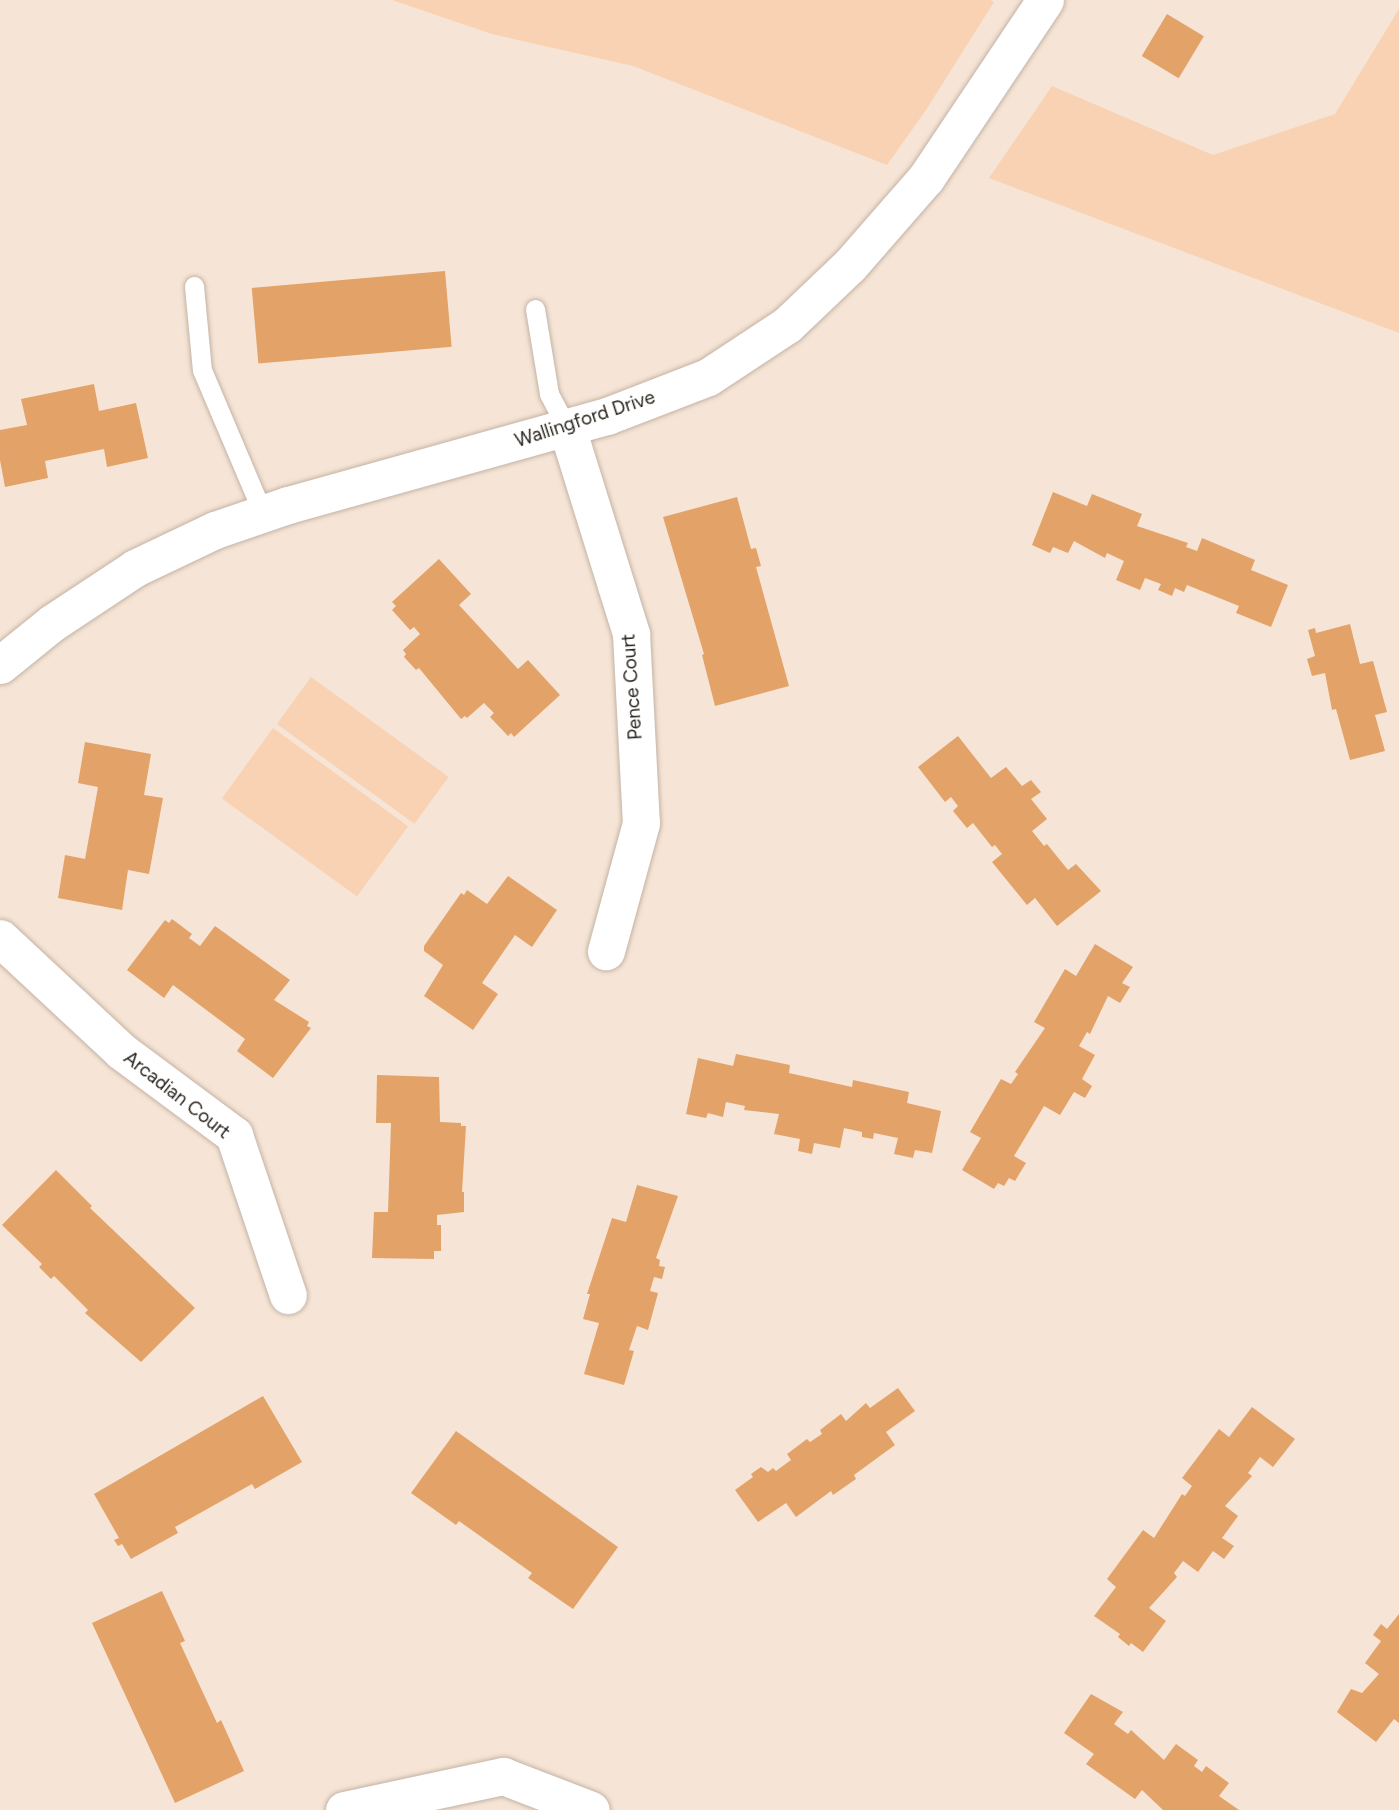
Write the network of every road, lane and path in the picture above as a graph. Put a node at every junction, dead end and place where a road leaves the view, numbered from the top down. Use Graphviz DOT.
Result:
graph roads {
  1 [pos="1045,0"];
  2 [pos="194,286"];
  3 [pos="535,309"];
  4 [pos="567,428"];
  5 [pos="263,514"];
  6 [pos="0,664"];
  7 [pos="0,938"];
  8 [pos="606,951"];
  9 [pos="288,1295"];
  10 [pos="344,1810"];
  11 [pos="591,1810"];
  1 -- 4 [label="street, Wallingford Drive"];
  2 -- 5 [label="lane"];
  3 -- 4 [label="lane"];
  4 -- 5 [label="street, Wallingford Drive"];
  4 -- 8 [label="street, Pence Court"];
  5 -- 6 [label="street, Wallingford Drive"];
  7 -- 9 [label="street, Arcadian Court"];
  10 -- 11 [label="street"];
}
